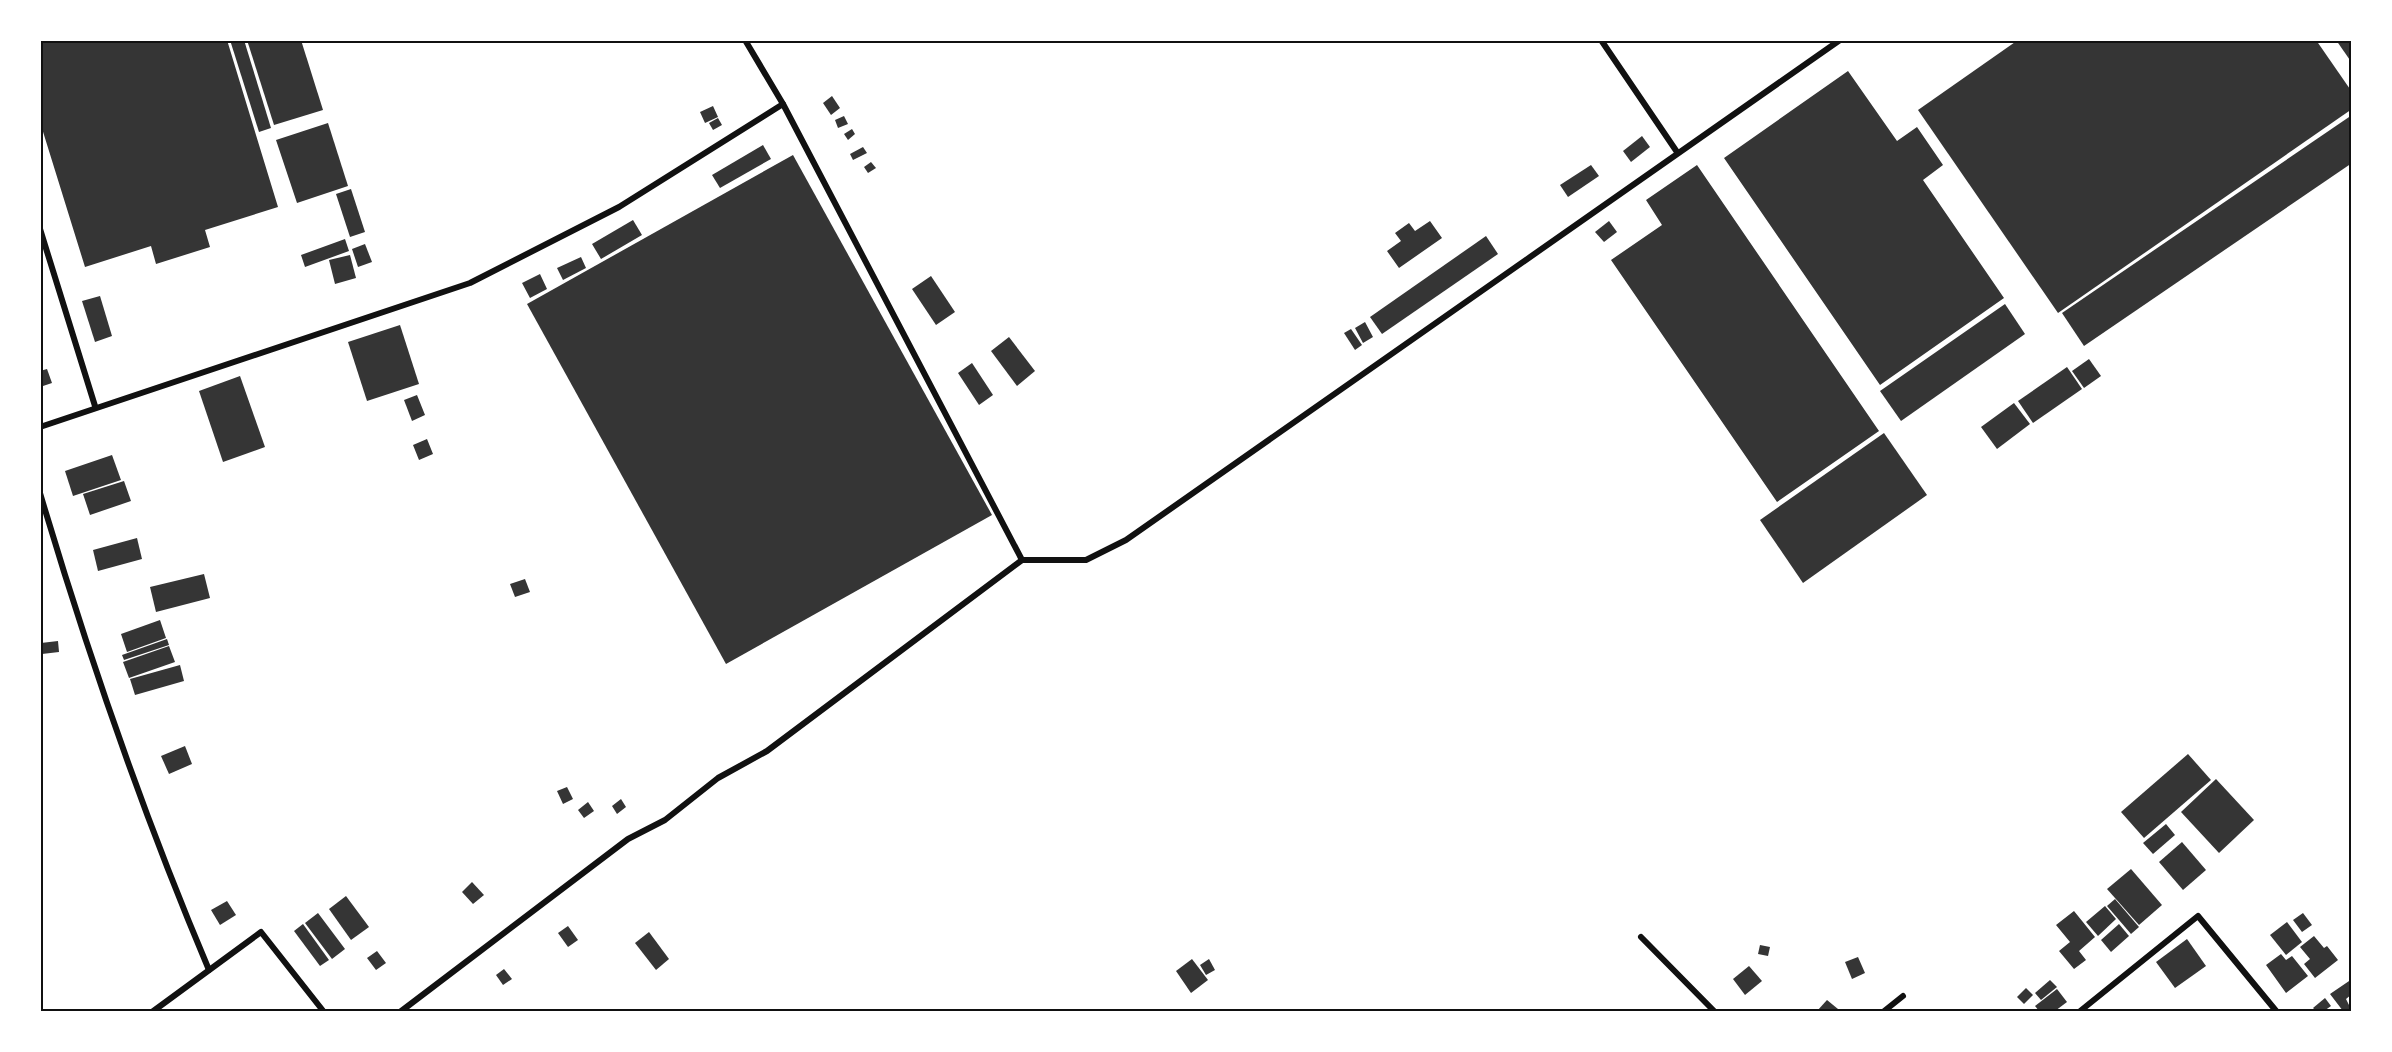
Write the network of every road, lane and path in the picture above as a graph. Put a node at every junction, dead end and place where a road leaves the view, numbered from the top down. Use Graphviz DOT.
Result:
graph roads {
  1 [pos="745,40"];
  2 [pos="1601,40"];
  3 [pos="1840,40"];
  4 [pos="783,104"];
  5 [pos="1677,152"];
  6 [pos="40,229"];
  7 [pos="95,406"];
  8 [pos="40,427"];
  9 [pos="40,493"];
  10 [pos="1022,560"];
  11 [pos="1641,937"];
  12 [pos="209,970"];
  13 [pos="1904,996"];
  14 [pos="152,1011"];
  15 [pos="324,1011"];
  16 [pos="400,1011"];
  17 [pos="1715,1011"];
  18 [pos="1884,1011"];
  19 [pos="2079,1011"];
  20 [pos="2277,1011"];
  1 -- 4 [label="street"];
  2 -- 5 [label="street"];
  3 -- 5 [label="street"];
  4 -- 7 [label="street"];
  4 -- 10 [label="street"];
  5 -- 10 [label="street"];
  6 -- 7 [label="street"];
  7 -- 8 [label="street"];
  9 -- 12 [label="street"];
  10 -- 16 [label="street"];
  11 -- 17 [label="street"];
  12 -- 14 [label="street"];
  12 -- 15 [label="street"];
  13 -- 18 [label="street"];
  19 -- 20 [label="street"];
}
